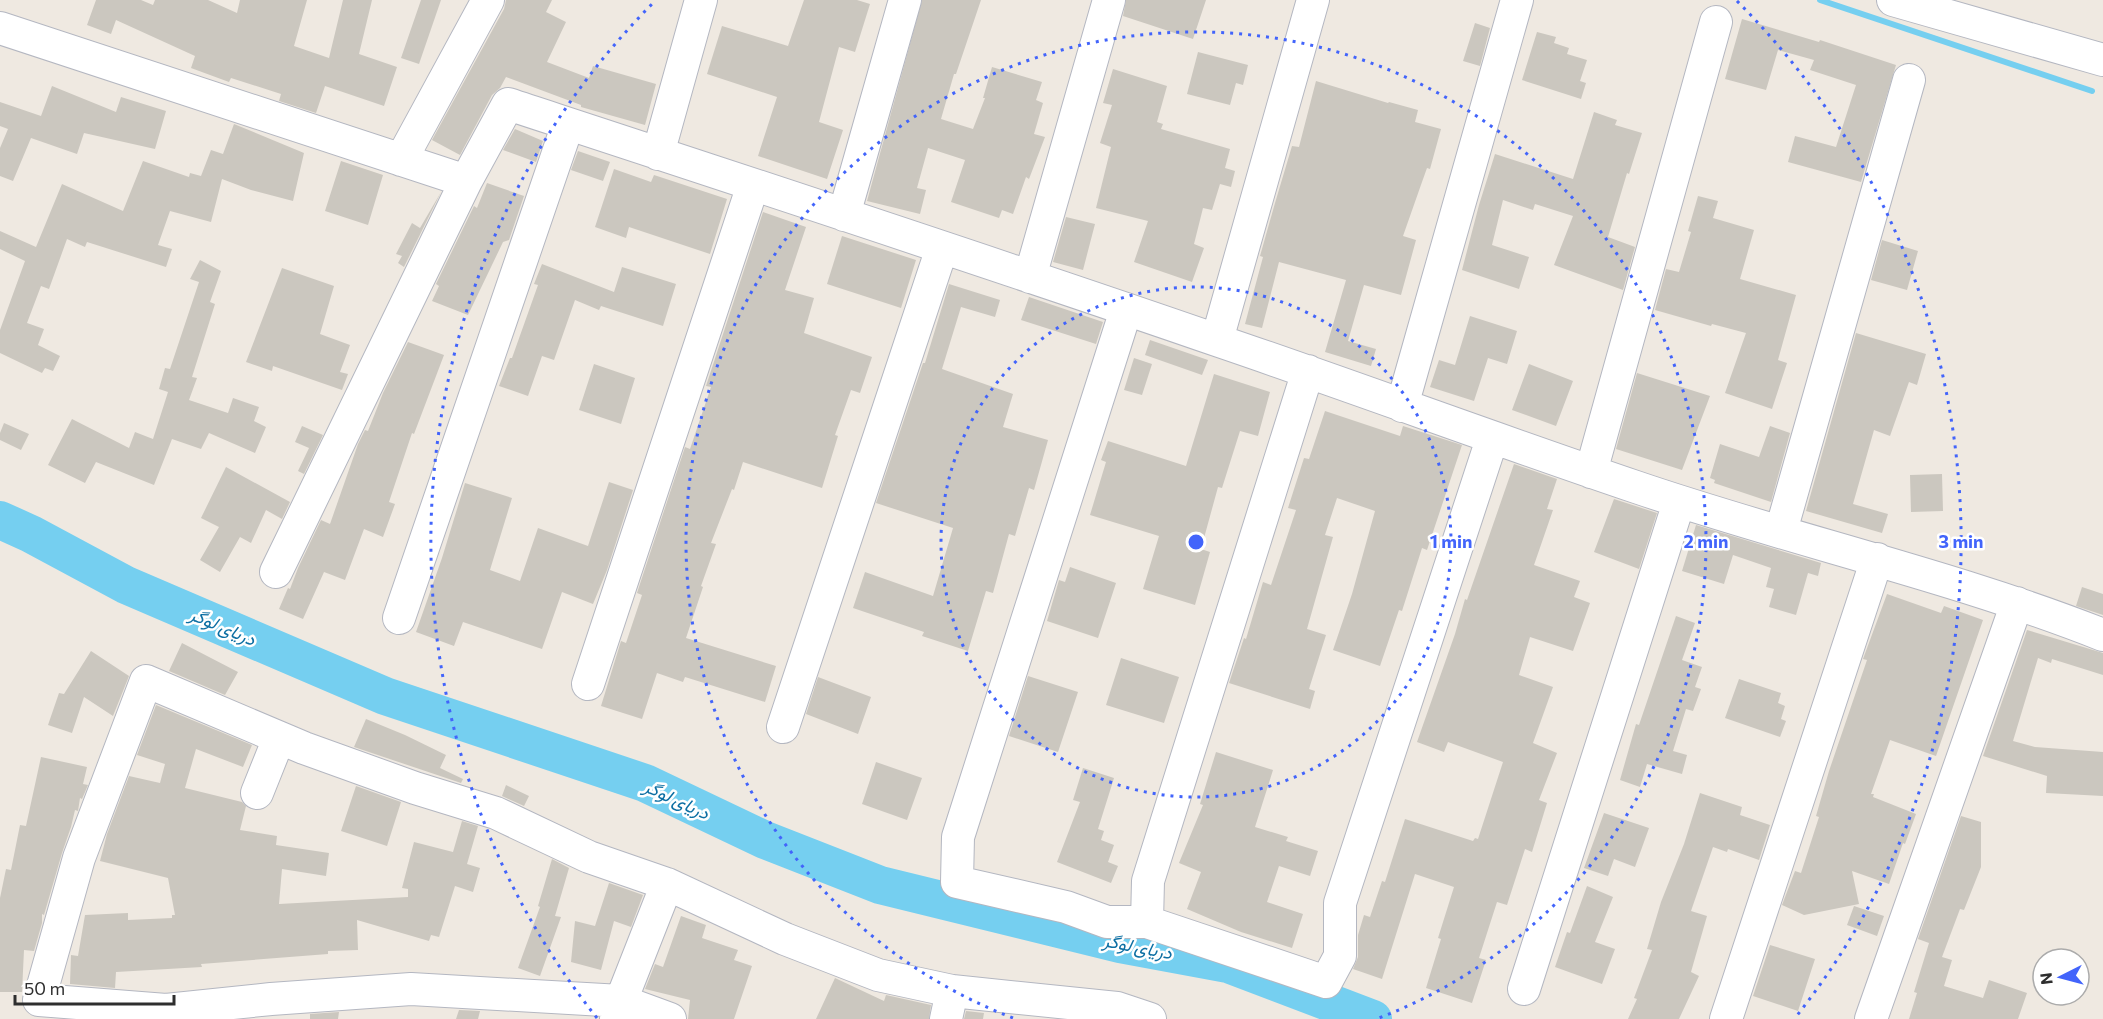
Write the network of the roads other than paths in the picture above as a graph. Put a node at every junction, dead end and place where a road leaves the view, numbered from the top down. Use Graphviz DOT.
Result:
graph roads {
  1 [pos="488,0"];
  2 [pos="701,0"];
  3 [pos="905,0"];
  4 [pos="1109,0"];
  5 [pos="1312,0"];
  6 [pos="1517,0"];
  7 [pos="1893,0"];
  8 [pos="1716,22"];
  9 [pos="0,28"];
  10 [pos="2103,60"];
  11 [pos="1909,80"];
  12 [pos="568,124"];
  13 [pos="658,154"];
  14 [pos="401,160"];
  15 [pos="466,182"];
  16 [pos="753,185"];
  17 [pos="844,215"];
  18 [pos="942,248"];
  19 [pos="1030,277"];
  20 [pos="1126,309"];
  21 [pos="1217,340"];
  22 [pos="1308,371"];
  23 [pos="1402,406"];
  24 [pos="1492,438"];
  25 [pos="1591,472"];
  26 [pos="1679,502"];
  27 [pos="1781,531"];
  28 [pos="1877,559"];
  29 [pos="276,572"];
  30 [pos="2017,603"];
  31 [pos="399,618"];
  32 [pos="2103,635"];
  33 [pos="588,684"];
  34 [pos="783,727"];
  35 [pos="279,738"];
  36 [pos="257,793"];
  37 [pos="667,884"];
  38 [pos="1147,922"];
  39 [pos="1524,989"];
  40 [pos="949,1005"];
  41 [pos="619,1010"];
  42 [pos="670,1019"];
  43 [pos="1150,1019"];
  44 [pos="1726,1019"];
  45 [pos="1871,1019"];
  1 -- 14 [label="street"];
  2 -- 13 [label="street"];
  3 -- 17 [label="street"];
  4 -- 19 [label="street"];
  5 -- 21 [label="street"];
  6 -- 23 [label="street"];
  7 -- 10 [label="street"];
  8 -- 25 [label="street"];
  9 -- 14 [label="street"];
  11 -- 27 [label="street"];
  12 -- 13 [label="street"];
  12 -- 15 [label="street"];
  12 -- 31 [label="street"];
  13 -- 16 [label="street"];
  14 -- 15 [label="street"];
  15 -- 29 [label="street"];
  16 -- 17 [label="street"];
  16 -- 33 [label="street"];
  17 -- 18 [label="street"];
  18 -- 19 [label="street"];
  18 -- 34 [label="street"];
  19 -- 20 [label="street"];
  20 -- 21 [label="street"];
  20 -- 38 [label="street"];
  21 -- 22 [label="street"];
  22 -- 23 [label="street"];
  22 -- 38 [label="street"];
  23 -- 24 [label="street"];
  24 -- 25 [label="street"];
  24 -- 38 [label="street"];
  25 -- 26 [label="street"];
  26 -- 27 [label="street"];
  26 -- 39 [label="street"];
  27 -- 28 [label="street"];
  28 -- 30 [label="street"];
  28 -- 44 [label="street"];
  30 -- 32 [label="street"];
  30 -- 45 [label="street"];
  35 -- 36 [label="street"];
  35 -- 37 [label="street"];
  35 -- 41 [label="street"];
  37 -- 40 [label="street"];
  37 -- 41 [label="street"];
  40 -- 43 [label="street"];
  41 -- 42 [label="street"];
}
